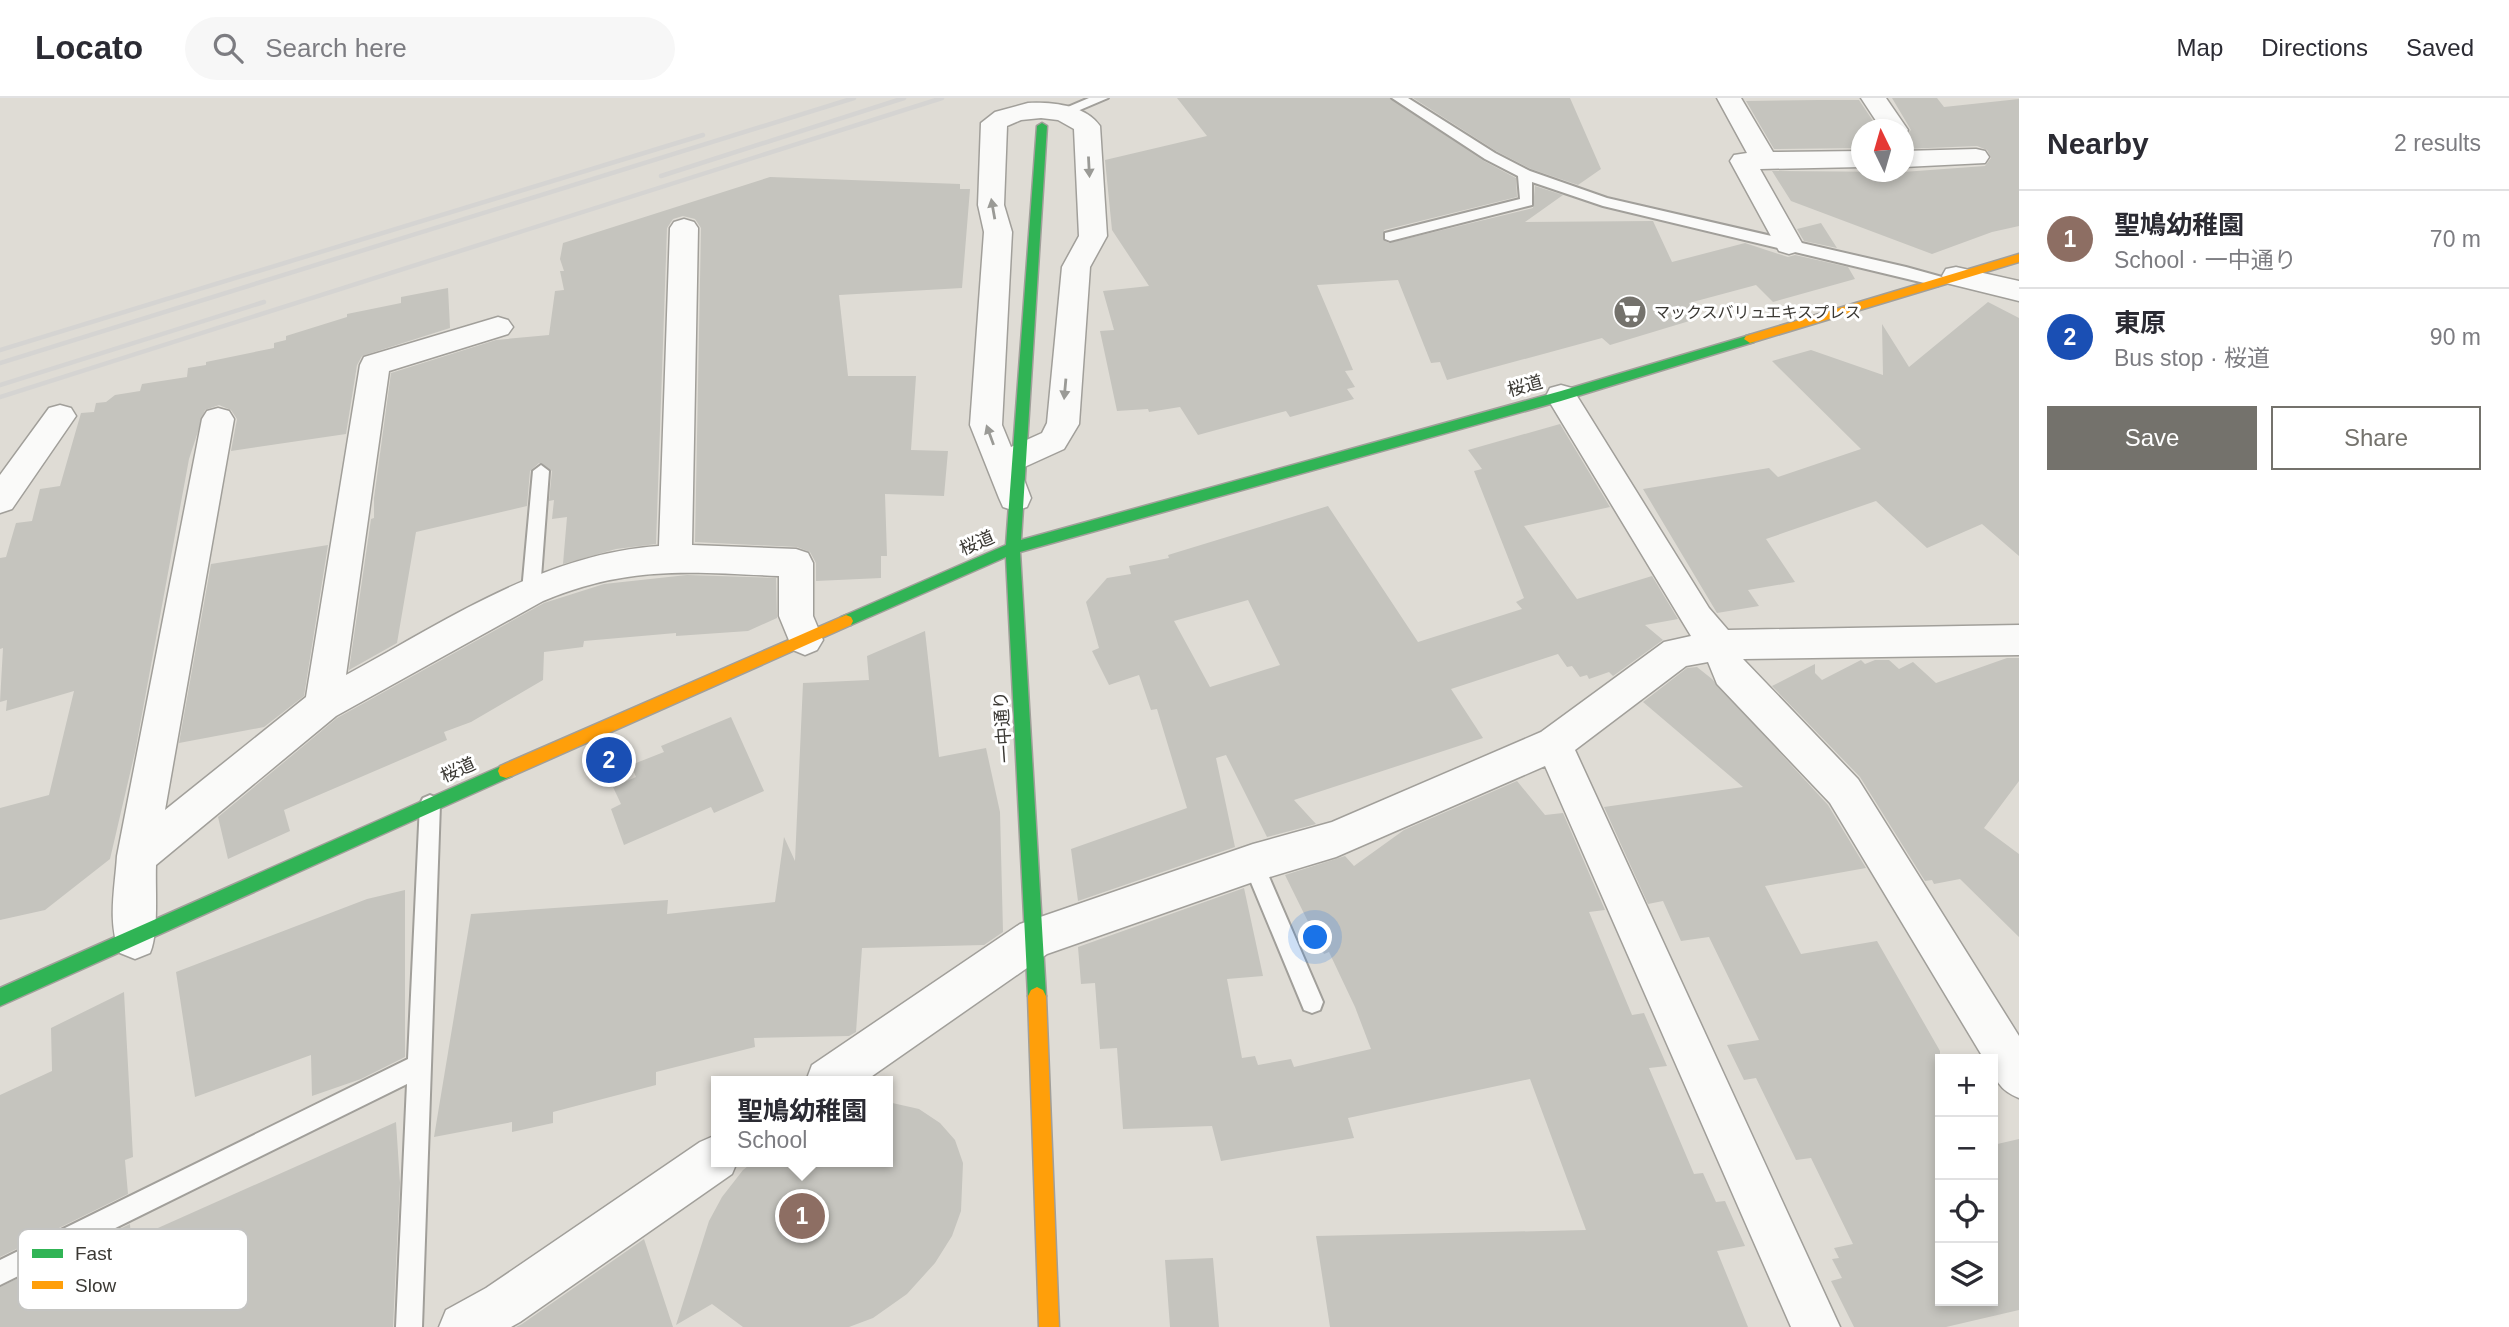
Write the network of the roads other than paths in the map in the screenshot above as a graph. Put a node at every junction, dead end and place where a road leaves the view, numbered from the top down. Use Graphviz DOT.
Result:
graph roads {
  1 [pos="1101,98"];
  2 [pos="1399,98"];
  3 [pos="1729,98"];
  4 [pos="1873,98"];
  5 [pos="1052,119"];
  6 [pos="1887,119"];
  7 [pos="1914,153"];
  8 [pos="1976,157"];
  9 [pos="1763,159"];
  10 [pos="1851,159"];
  11 [pos="1525,174"];
  12 [pos="684,228"];
  13 [pos="1390,236"];
  14 [pos="1789,245"];
  15 [pos="2019,258"];
  16 [pos="1946,279"];
  17 [pos="2019,291"];
  18 [pos="498,327"];
  19 [pos="1561,396"];
  20 [pos="60,416"];
  21 [pos="218,419"];
  22 [pos="1017,458"];
  23 [pos="541,471"];
  24 [pos="1015,498"];
  25 [pos="0,500"];
  26 [pos="1013,548"];
  27 [pos="675,558"];
  28 [pos="531,591"];
  29 [pos="805,640"];
  30 [pos="2019,640"];
  31 [pos="1718,645"];
  32 [pos="323,705"];
  33 [pos="1553,744"];
  34 [pos="430,804"];
  35 [pos="137,856"];
  36 [pos="1252,863"];
  37 [pos="1035,938"];
  38 [pos="135,939"];
  39 [pos="0,997"];
  40 [pos="1312,1002"];
  41 [pos="419,1066"];
  42 [pos="835,1076"];
  43 [pos="2019,1076"];
  44 [pos="711,1161"];
  45 [pos="89,1229"];
  46 [pos="18,1264"];
  47 [pos="0,1273"];
  48 [pos="409,1327"];
  49 [pos="463,1327"];
  50 [pos="1049,1327"];
  51 [pos="1816,1327"];
  1 -- 5 [label="lane"];
  2 -- 11 [label="lane"];
  3 -- 9 [label="street"];
  4 -- 6 [label="street"];
  5 -- 22 [label="street, 一中通り"];
  5 -- 22 [label="street, one-way"];
  24 -- 5 [label="street, one-way"];
  7 -- 8 [label="street"];
  9 -- 10 [label="street"];
  9 -- 14 [label="street"];
  11 -- 13 [label="lane"];
  11 -- 14 [label="lane"];
  12 -- 27 [label="street"];
  14 -- 16 [label="lane"];
  15 -- 16 [label="street, 桜道"];
  16 -- 17 [label="street"];
  16 -- 19 [label="street, 桜道"];
  18 -- 32 [label="street"];
  19 -- 26 [label="street, 桜道"];
  19 -- 31 [label="street"];
  20 -- 25 [label="street"];
  21 -- 35 [label="street"];
  22 -- 24 [label="street, 一中通り"];
  23 -- 28 [label="lane"];
  24 -- 26 [label="street, 一中通り"];
  26 -- 29 [label="street, 桜道"];
  26 -- 37 [label="street, 一中通り"];
  27 -- 28 [label="street"];
  27 -- 29 [label="street"];
  28 -- 32 [label="street"];
  29 -- 34 [label="street, 桜道"];
  30 -- 31 [label="street"];
  31 -- 33 [label="street"];
  31 -- 43 [label="street"];
  32 -- 35 [label="street"];
  33 -- 36 [label="street"];
  33 -- 51 [label="street"];
  34 -- 38 [label="street, 桜道"];
  34 -- 41 [label="lane"];
  35 -- 38 [label="street"];
  36 -- 37 [label="street"];
  36 -- 40 [label="lane"];
  37 -- 42 [label="street"];
  37 -- 50 [label="street, 一中通り"];
  38 -- 39 [label="street, 桜道"];
  41 -- 45 [label="lane"];
  41 -- 48 [label="lane"];
  44 -- 49 [label="street"];
  46 -- 47 [label="lane"];
}
